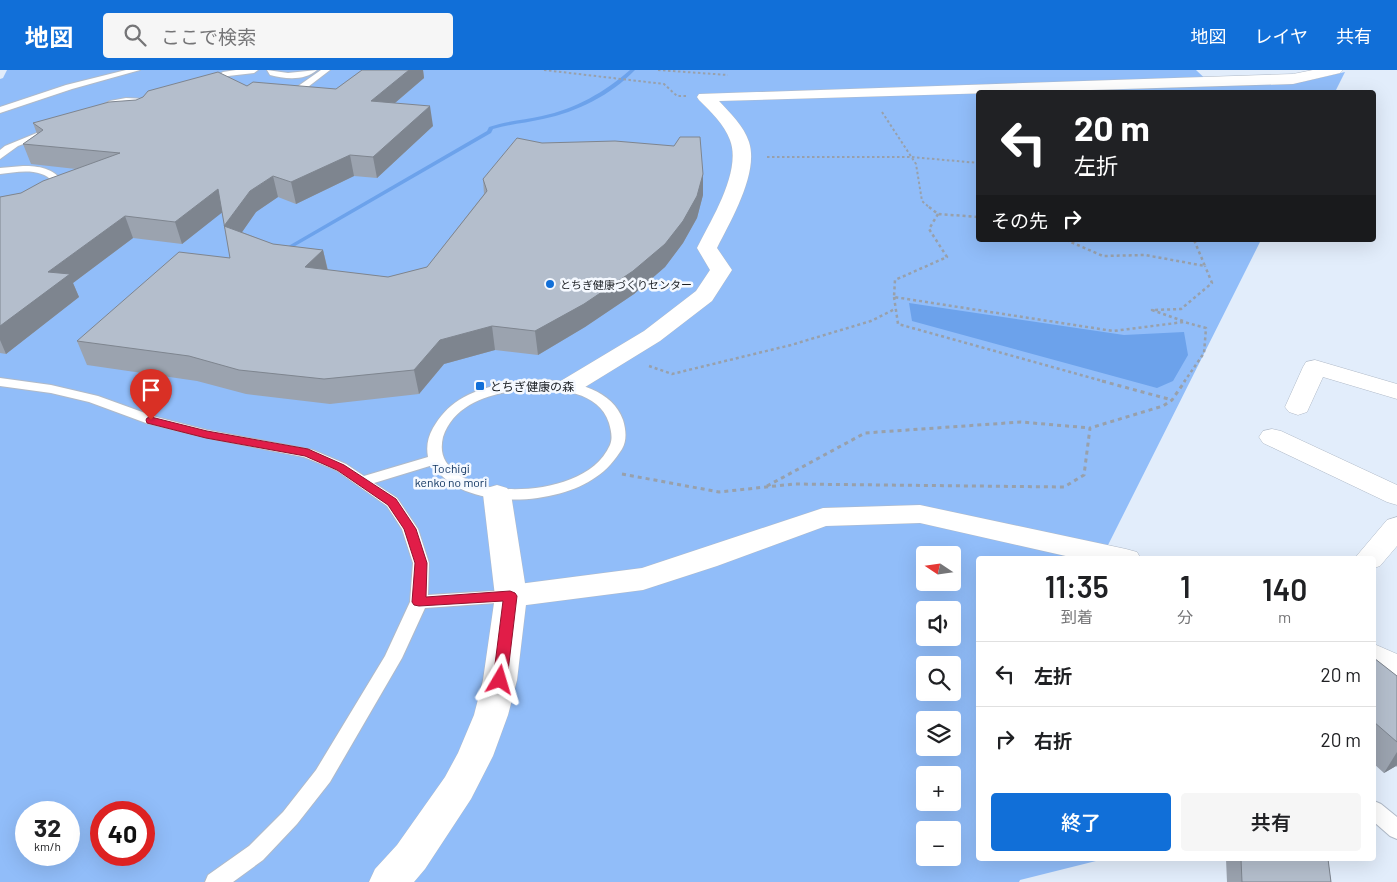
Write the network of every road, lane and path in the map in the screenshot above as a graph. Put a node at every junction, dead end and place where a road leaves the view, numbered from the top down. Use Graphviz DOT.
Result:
graph roads {
  1 [pos="136,70"];
  2 [pos="254,70"];
  3 [pos="271,70"];
  4 [pos="313,70"];
  5 [pos="326,70"];
  6 [pos="544,70"];
  7 [pos="658,70"];
  8 [pos="1335,70"];
  9 [pos="719,74"];
  10 [pos="196,88"];
  11 [pos="298,91"];
  12 [pos="869,92"];
  13 [pos="705,97"];
  14 [pos="0,110"];
  15 [pos="143,114"];
  16 [pos="106,118"];
  17 [pos="54,130"];
  18 [pos="0,156"];
  19 [pos="741,157"];
  20 [pos="911,157"];
  21 [pos="0,160"];
  22 [pos="976,163"];
  23 [pos="12,169"];
  24 [pos="0,171"];
  25 [pos="44,200"];
  26 [pos="938,214"];
  27 [pos="976,217"];
  28 [pos="1071,242"];
  29 [pos="1195,242"];
  30 [pos="1205,266"];
  31 [pos="894,297"];
  32 [pos="895,309"];
  33 [pos="1184,322"];
  34 [pos="620,356"];
  35 [pos="0,382"];
  36 [pos="568,387"];
  37 [pos="1397,392"];
  38 [pos="1172,400"];
  39 [pos="1298,407"];
  40 [pos="1090,428"];
  41 [pos="1272,437"];
  42 [pos="436,459"];
  43 [pos="597,470"];
  44 [pos="364,481"];
  45 [pos="766,487"];
  46 [pos="497,494"];
  47 [pos="1397,496"];
  48 [pos="1397,527"];
  49 [pos="1112,556"];
  50 [pos="1372,556"];
  51 [pos="510,596"];
  52 [pos="419,602"];
  53 [pos="1376,657"];
  54 [pos="1397,670"];
  55 [pos="1376,812"];
  56 [pos="1397,830"];
  57 [pos="216,882"];
  58 [pos="389,882"];
  1 -- 14 [label="lane"];
  2 -- 10 [label="lane"];
  3 -- 4 [label="lane"];
  5 -- 11 [label="lane"];
  6 -- 13 [label="path"];
  7 -- 9 [label="path"];
  8 -- 12 [label="street"];
  12 -- 13 [label="street"];
  12 -- 20 [label="path"];
  13 -- 19 [label="street"];
  15 -- 16 [label="lane"];
  17 -- 18 [label="lane"];
  19 -- 20 [label="path"];
  19 -- 34 [label="street"];
  20 -- 22 [label="path"];
  20 -- 26 [label="path"];
  21 -- 23 [label="lane"];
  23 -- 24 [label="lane"];
  23 -- 25 [label="lane"];
  26 -- 27 [label="path"];
  26 -- 31 [label="path"];
  28 -- 30 [label="path"];
  29 -- 30 [label="path"];
  30 -- 33 [label="path"];
  31 -- 32 [label="path"];
  31 -- 33 [label="path"];
  32 -- 34 [label="path"];
  32 -- 38 [label="path"];
  33 -- 38 [label="path"];
  34 -- 36 [label="street"];
  35 -- 44 [label="lane"];
  36 -- 42 [label="lane"];
  36 -- 43 [label="lane"];
  37 -- 39 [label="street"];
  38 -- 40 [label="path"];
  40 -- 45 [label="path"];
  40 -- 45 [label="path"];
  41 -- 47 [label="street"];
  42 -- 44 [label="lane"];
  42 -- 46 [label="lane"];
  43 -- 45 [label="path"];
  43 -- 46 [label="lane"];
  44 -- 52 [label="lane"];
  46 -- 51 [label="street"];
  48 -- 50 [label="street"];
  49 -- 51 [label="street"];
  51 -- 52 [label="lane"];
  51 -- 58 [label="street"];
  52 -- 57 [label="lane"];
  53 -- 54 [label="street"];
  55 -- 56 [label="lane"];
}
